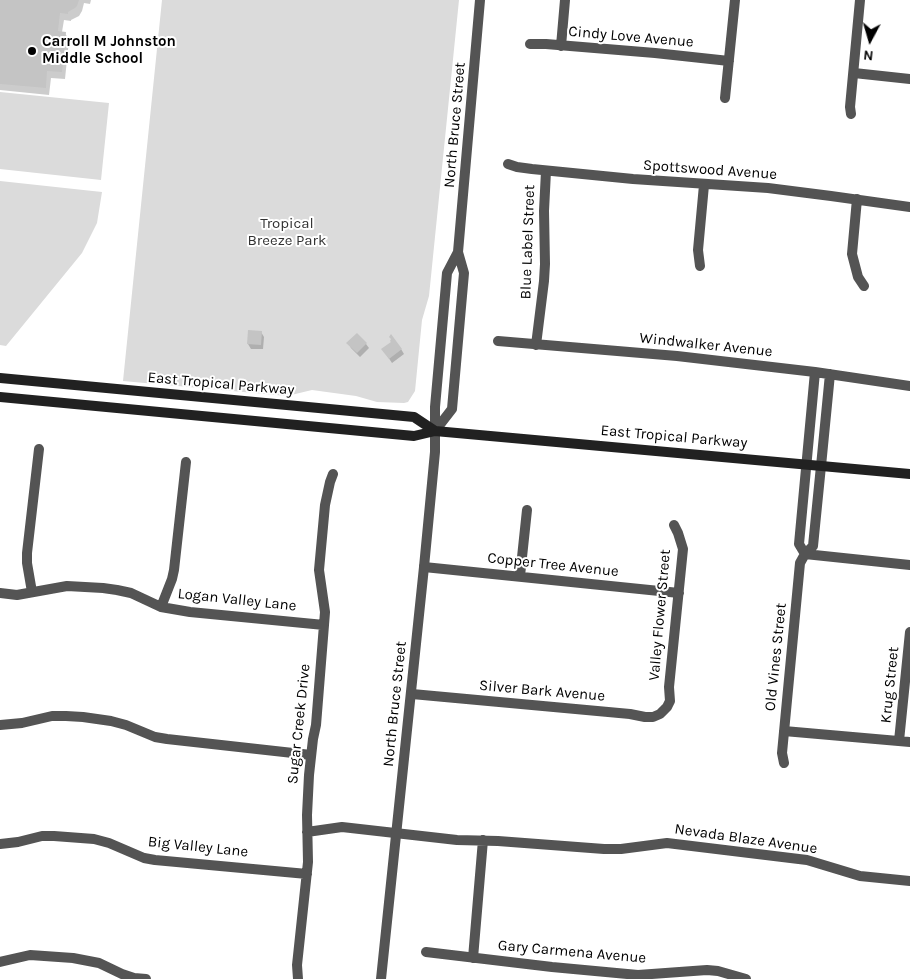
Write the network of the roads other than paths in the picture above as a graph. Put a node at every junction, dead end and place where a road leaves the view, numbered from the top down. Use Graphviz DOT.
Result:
graph roads {
  1 [pos="480,0"];
  2 [pos="566,0"];
  3 [pos="735,0"];
  4 [pos="860,0"];
  5 [pos="530,44"];
  6 [pos="561,46"];
  7 [pos="729,61"];
  8 [pos="854,73"];
  9 [pos="910,79"];
  10 [pos="725,98"];
  11 [pos="851,114"];
  12 [pos="508,164"];
  13 [pos="546,171"];
  14 [pos="704,185"];
  15 [pos="857,199"];
  16 [pos="910,207"];
  17 [pos="458,252"];
  18 [pos="700,266"];
  19 [pos="864,286"];
  20 [pos="498,341"];
  21 [pos="536,345"];
  22 [pos="815,372"];
  23 [pos="830,374"];
  24 [pos="0,378"];
  25 [pos="910,386"];
  26 [pos="0,396"];
  27 [pos="435,431"];
  28 [pos="39,449"];
  29 [pos="186,462"];
  30 [pos="806,464"];
  31 [pos="822,466"];
  32 [pos="333,474"];
  33 [pos="910,474"];
  34 [pos="527,510"];
  35 [pos="674,526"];
  36 [pos="805,554"];
  37 [pos="910,565"];
  38 [pos="424,566"];
  39 [pos="520,576"];
  40 [pos="32,592"];
  41 [pos="679,593"];
  42 [pos="0,594"];
  43 [pos="161,607"];
  44 [pos="324,624"];
  45 [pos="910,632"];
  46 [pos="412,694"];
  47 [pos="667,707"];
  48 [pos="0,725"];
  49 [pos="784,731"];
  50 [pos="899,741"];
  51 [pos="910,742"];
  52 [pos="311,754"];
  53 [pos="784,763"];
  54 [pos="307,832"];
  55 [pos="397,834"];
  56 [pos="483,840"];
  57 [pos="0,844"];
  58 [pos="307,874"];
  59 [pos="910,881"];
  60 [pos="426,952"];
  61 [pos="473,958"];
  62 [pos="0,962"];
  63 [pos="146,979"];
  64 [pos="298,979"];
  65 [pos="381,979"];
  66 [pos="746,979"];
  1 -- 17 [label="street, North Bruce Street"];
  2 -- 6 [label="street"];
  3 -- 7 [label="street"];
  4 -- 8 [label="street"];
  5 -- 6 [label="street, Cindy Love Avenue"];
  6 -- 7 [label="street, Cindy Love Avenue"];
  7 -- 10 [label="street"];
  8 -- 9 [label="street"];
  8 -- 11 [label="street"];
  12 -- 13 [label="street, Spottswood Avenue"];
  13 -- 14 [label="street, Spottswood Avenue"];
  13 -- 21 [label="street, Blue Label Street"];
  14 -- 15 [label="street, Spottswood Avenue"];
  14 -- 18 [label="street"];
  15 -- 16 [label="street, Spottswood Avenue"];
  15 -- 19 [label="street"];
  17 -- 27 [label="street, North Bruce Street"];
  17 -- 27 [label="street, North Bruce Street"];
  20 -- 21 [label="street, Windwalker Avenue"];
  21 -- 22 [label="street, Windwalker Avenue"];
  22 -- 23 [label="street, Windwalker Avenue"];
  22 -- 30 [label="street, Old Vines Street"];
  23 -- 25 [label="street, Windwalker Avenue"];
  23 -- 31 [label="street, Old Vines Street"];
  24 -- 27 [label="main road, East Tropical Parkway"];
  26 -- 27 [label="main road, East Tropical Parkway"];
  27 -- 30 [label="main road, East Tropical Parkway"];
  27 -- 38 [label="street, North Bruce Street"];
  28 -- 40 [label="street"];
  29 -- 43 [label="street"];
  30 -- 31 [label="main road, East Tropical Parkway"];
  30 -- 36 [label="street, Old Vines Street"];
  31 -- 33 [label="main road, East Tropical Parkway"];
  31 -- 36 [label="street, Old Vines Street"];
  32 -- 44 [label="street, Sugar Creek Drive"];
  34 -- 39 [label="street"];
  35 -- 41 [label="street, Valley Flower Street"];
  36 -- 37 [label="street"];
  36 -- 49 [label="street, Old Vines Street"];
  38 -- 39 [label="street, Copper Tree Avenue"];
  38 -- 46 [label="street, North Bruce Street"];
  39 -- 41 [label="street, Copper Tree Avenue"];
  40 -- 42 [label="street, Logan Valley Lane"];
  40 -- 43 [label="street, Logan Valley Lane"];
  41 -- 47 [label="street, Valley Flower Street"];
  43 -- 44 [label="street, Logan Valley Lane"];
  44 -- 52 [label="street, Sugar Creek Drive"];
  45 -- 50 [label="street, Krug Street"];
  46 -- 47 [label="street, Silver Bark Avenue"];
  46 -- 55 [label="street, North Bruce Street"];
  48 -- 52 [label="street"];
  49 -- 50 [label="street"];
  49 -- 53 [label="street, Old Vines Street"];
  50 -- 51 [label="street"];
  52 -- 54 [label="street, Sugar Creek Drive"];
  54 -- 55 [label="street, Nevada Blaze Avenue"];
  54 -- 58 [label="street, Sugar Creek Drive"];
  55 -- 56 [label="street, Nevada Blaze Avenue"];
  55 -- 65 [label="street, North Bruce Street"];
  56 -- 59 [label="street, Nevada Blaze Avenue"];
  56 -- 61 [label="street"];
  57 -- 58 [label="street, Big Valley Lane"];
  58 -- 64 [label="street, Sugar Creek Drive"];
  60 -- 61 [label="street, Gary Carmena Avenue"];
  61 -- 66 [label="street, Gary Carmena Avenue"];
  62 -- 63 [label="street"];
}
